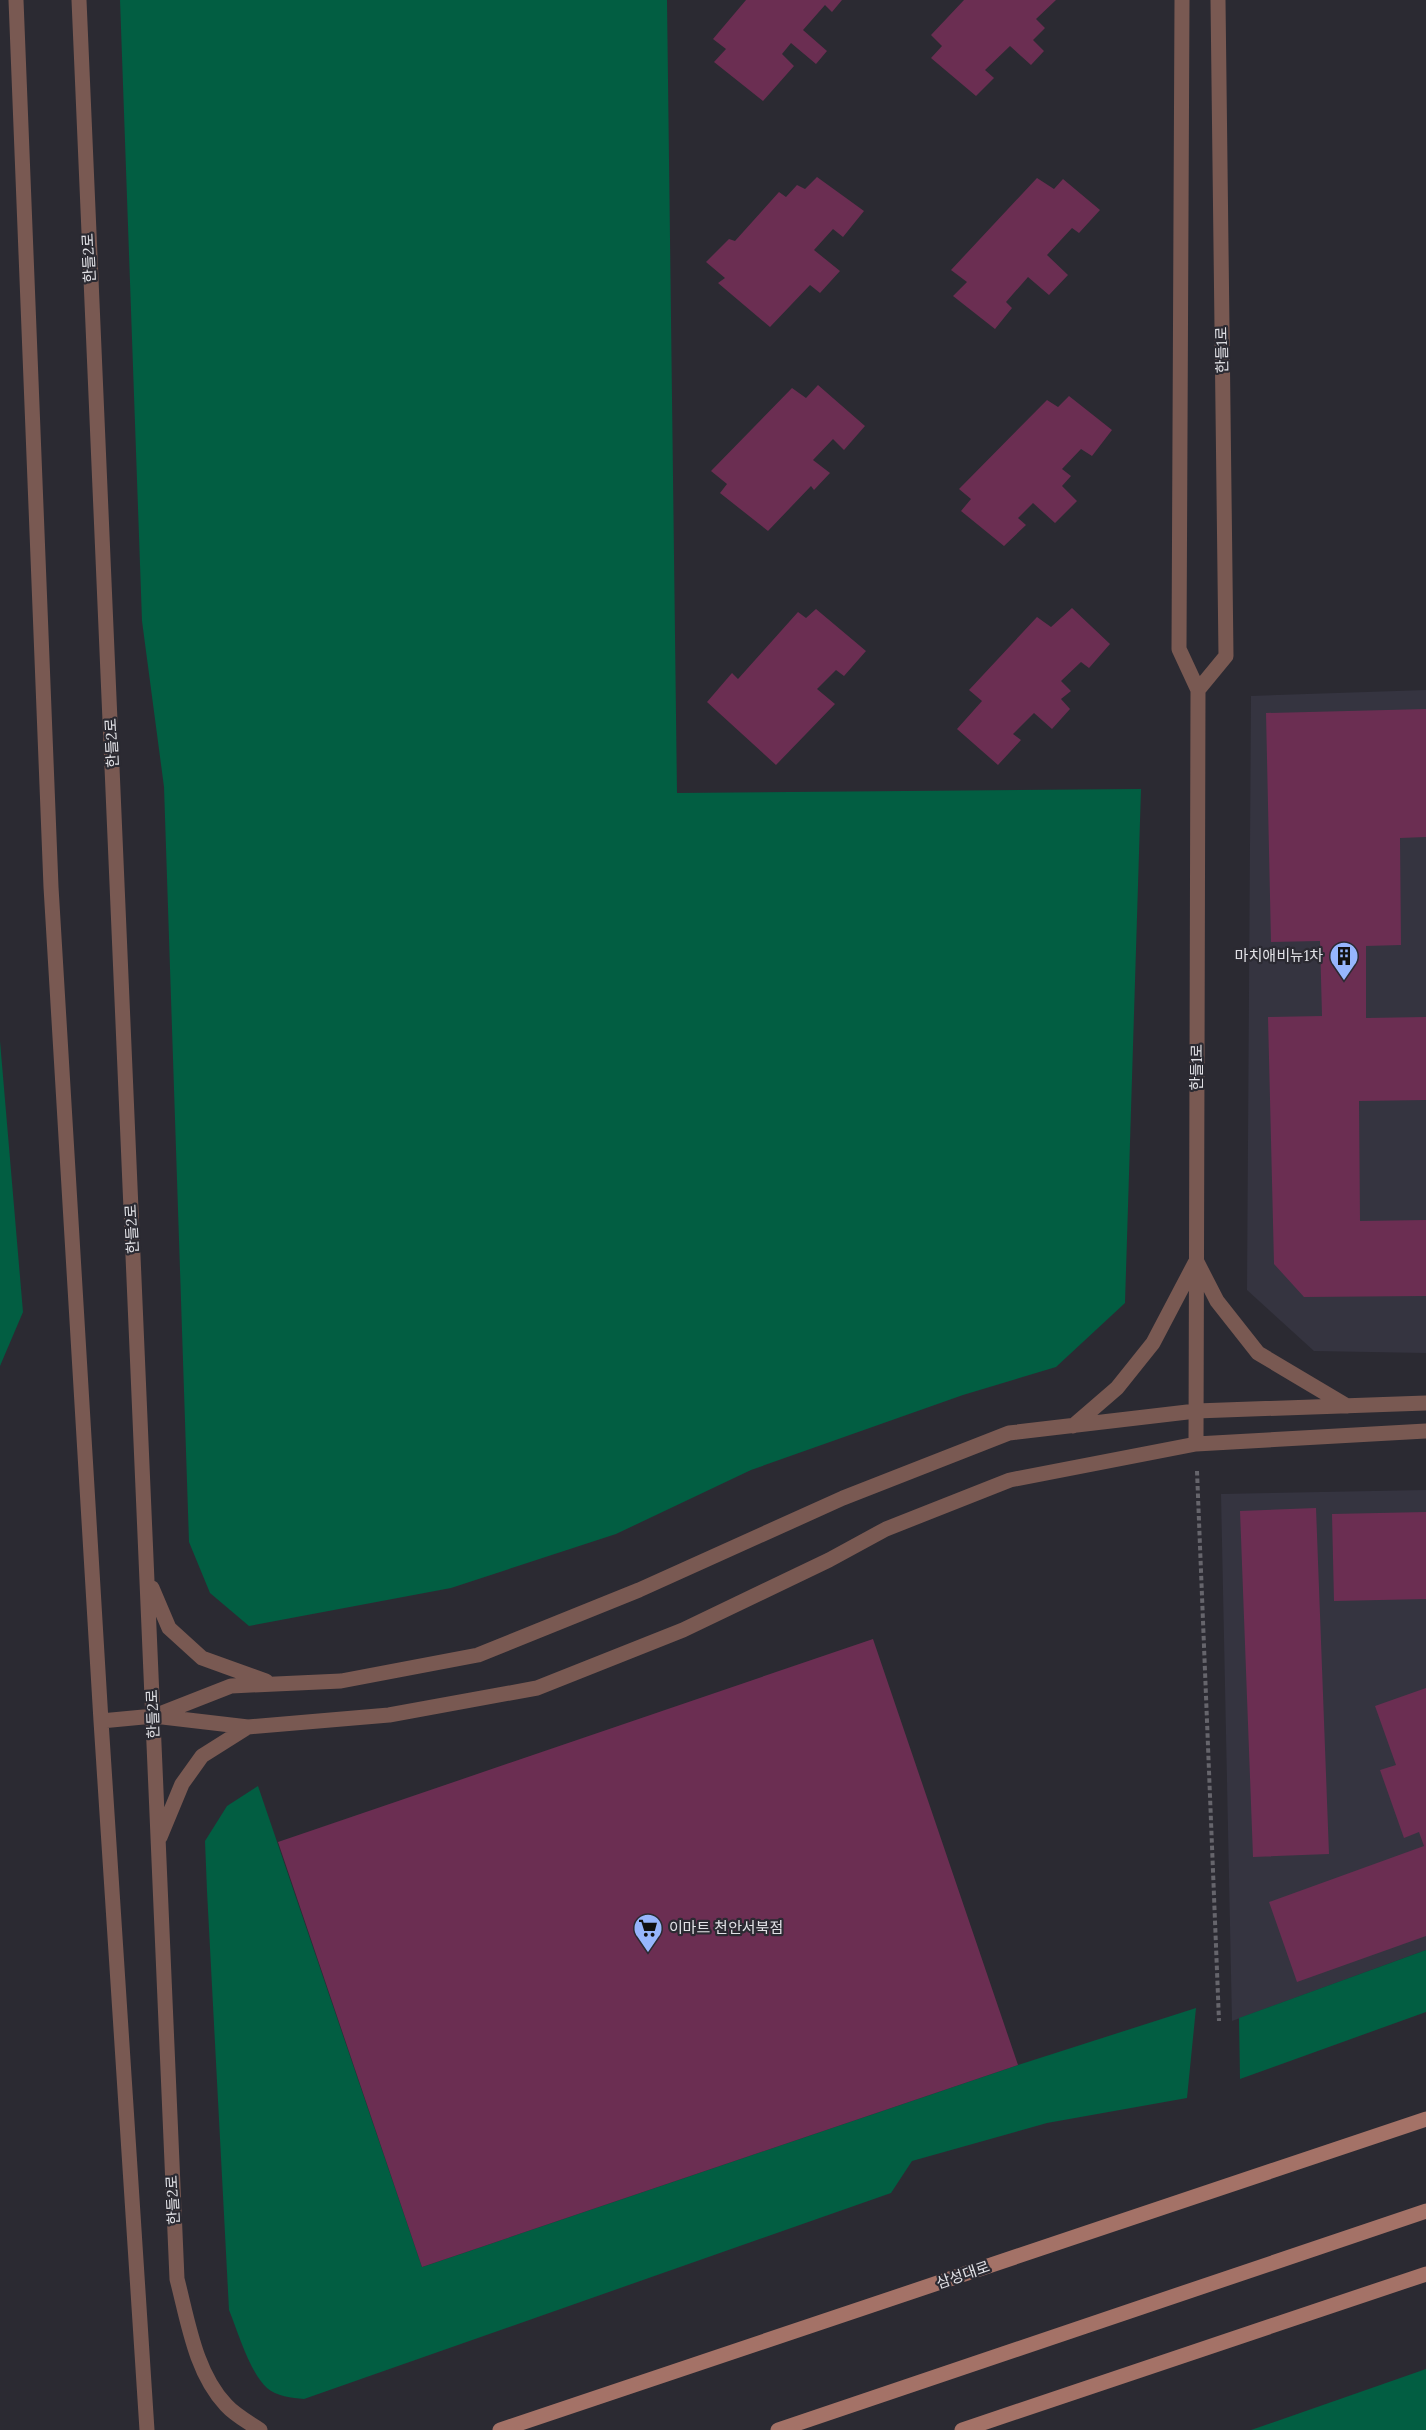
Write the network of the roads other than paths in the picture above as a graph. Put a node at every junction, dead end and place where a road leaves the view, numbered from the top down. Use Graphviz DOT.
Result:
graph roads {
  1 [pos="16,0"];
  2 [pos="79,0"];
  3 [pos="1182,0"];
  4 [pos="1218,0"];
  5 [pos="1198,690"];
  6 [pos="1196,1260"];
  7 [pos="1426,1402"];
  8 [pos="1347,1406"];
  9 [pos="1196,1411"];
  10 [pos="1073,1426"];
  11 [pos="1426,1431"];
  12 [pos="1196,1444"];
  13 [pos="147,1576"];
  14 [pos="274,1684"];
  15 [pos="154,1716"];
  16 [pos="101,1721"];
  17 [pos="248,1727"];
  18 [pos="158,1842"];
  19 [pos="1426,2120"];
  20 [pos="1426,2211"];
  21 [pos="1426,2274"];
  22 [pos="147,2430"];
  23 [pos="260,2430"];
  24 [pos="500,2430"];
  25 [pos="778,2430"];
  26 [pos="962,2430"];
  1 -- 16 [label="street"];
  2 -- 13 [label="street, 한들2로"];
  3 -- 5 [label="street, 한들1로"];
  4 -- 5 [label="street, 한들1로"];
  5 -- 6 [label="street, 한들1로"];
  6 -- 8 [label="street"];
  6 -- 9 [label="street, 한들1로"];
  6 -- 10 [label="street"];
  7 -- 8 [label="street"];
  8 -- 9 [label="street"];
  9 -- 10 [label="street"];
  9 -- 12 [label="street, 한들1로"];
  10 -- 14 [label="street"];
  11 -- 12 [label="street"];
  12 -- 17 [label="street"];
  13 -- 14 [label="street"];
  13 -- 15 [label="street, 한들2로"];
  14 -- 15 [label="street"];
  15 -- 16 [label="street"];
  15 -- 17 [label="street"];
  15 -- 18 [label="street, 한들2로"];
  16 -- 22 [label="street"];
  17 -- 18 [label="street"];
  18 -- 23 [label="street, 한들2로"];
  19 -- 24 [label="main road, 삼성대로"];
  20 -- 25 [label="main road"];
  21 -- 26 [label="main road"];
}
